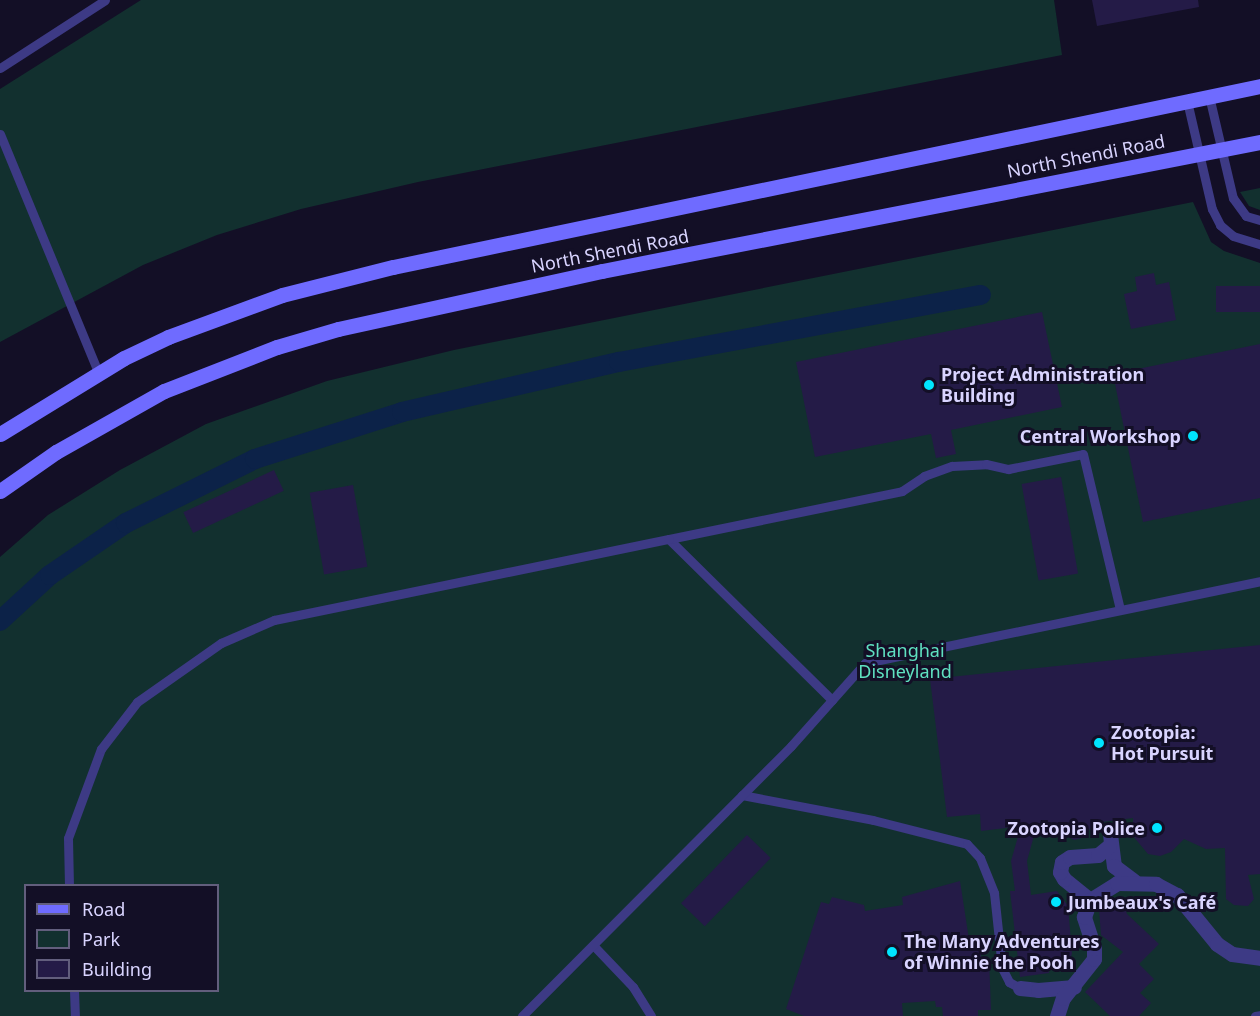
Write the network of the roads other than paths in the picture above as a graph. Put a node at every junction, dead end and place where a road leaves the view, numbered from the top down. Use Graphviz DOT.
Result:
graph roads {
  1 [pos="105,0"];
  2 [pos="0,68"];
  3 [pos="1260,86"];
  4 [pos="1209,96"];
  5 [pos="1187,101"];
  6 [pos="0,134"];
  7 [pos="1260,142"];
  8 [pos="1221,149"];
  9 [pos="1199,154"];
  10 [pos="1260,220"];
  11 [pos="1260,244"];
  12 [pos="98,372"];
  13 [pos="0,434"];
  14 [pos="0,491"];
  15 [pos="669,539"];
  16 [pos="1260,581"];
  17 [pos="1120,609"];
  18 [pos="832,700"];
  19 [pos="742,795"];
  20 [pos="1134,881"];
  21 [pos="69,884"];
  22 [pos="1090,900"];
  23 [pos="593,945"];
  24 [pos="1260,958"];
  25 [pos="1074,987"];
  26 [pos="1020,988"];
  27 [pos="74,992"];
  28 [pos="1260,1015"];
  29 [pos="75,1016"];
  30 [pos="522,1016"];
  31 [pos="651,1016"];
  32 [pos="1057,1016"];
  33 [pos="1255,1016"];
  1 -- 2 [label="lane"];
  3 -- 4 [label="street, North Shendi Road"];
  4 -- 5 [label="street, North Shendi Road"];
  4 -- 8 [label="lane"];
  5 -- 9 [label="lane"];
  5 -- 12 [label="street, North Shendi Road"];
  6 -- 12 [label="lane"];
  7 -- 8 [label="street, North Shendi Road"];
  8 -- 9 [label="street, North Shendi Road"];
  8 -- 10 [label="lane"];
  9 -- 11 [label="lane"];
  9 -- 14 [label="street, North Shendi Road"];
  12 -- 13 [label="street, North Shendi Road"];
  15 -- 17 [label="lane"];
  15 -- 18 [label="lane"];
  15 -- 21 [label="lane"];
  16 -- 17 [label="lane"];
  17 -- 18 [label="lane"];
  18 -- 19 [label="lane"];
  19 -- 23 [label="lane"];
  19 -- 26 [label="lane"];
  20 -- 22 [label="street"];
  20 -- 22 [label="street"];
  20 -- 24 [label="street"];
  22 -- 25 [label="street"];
  23 -- 30 [label="lane"];
  23 -- 31 [label="lane"];
  25 -- 26 [label="street"];
  25 -- 32 [label="street"];
  27 -- 29 [label="lane"];
  28 -- 33 [label="lane"];
}
